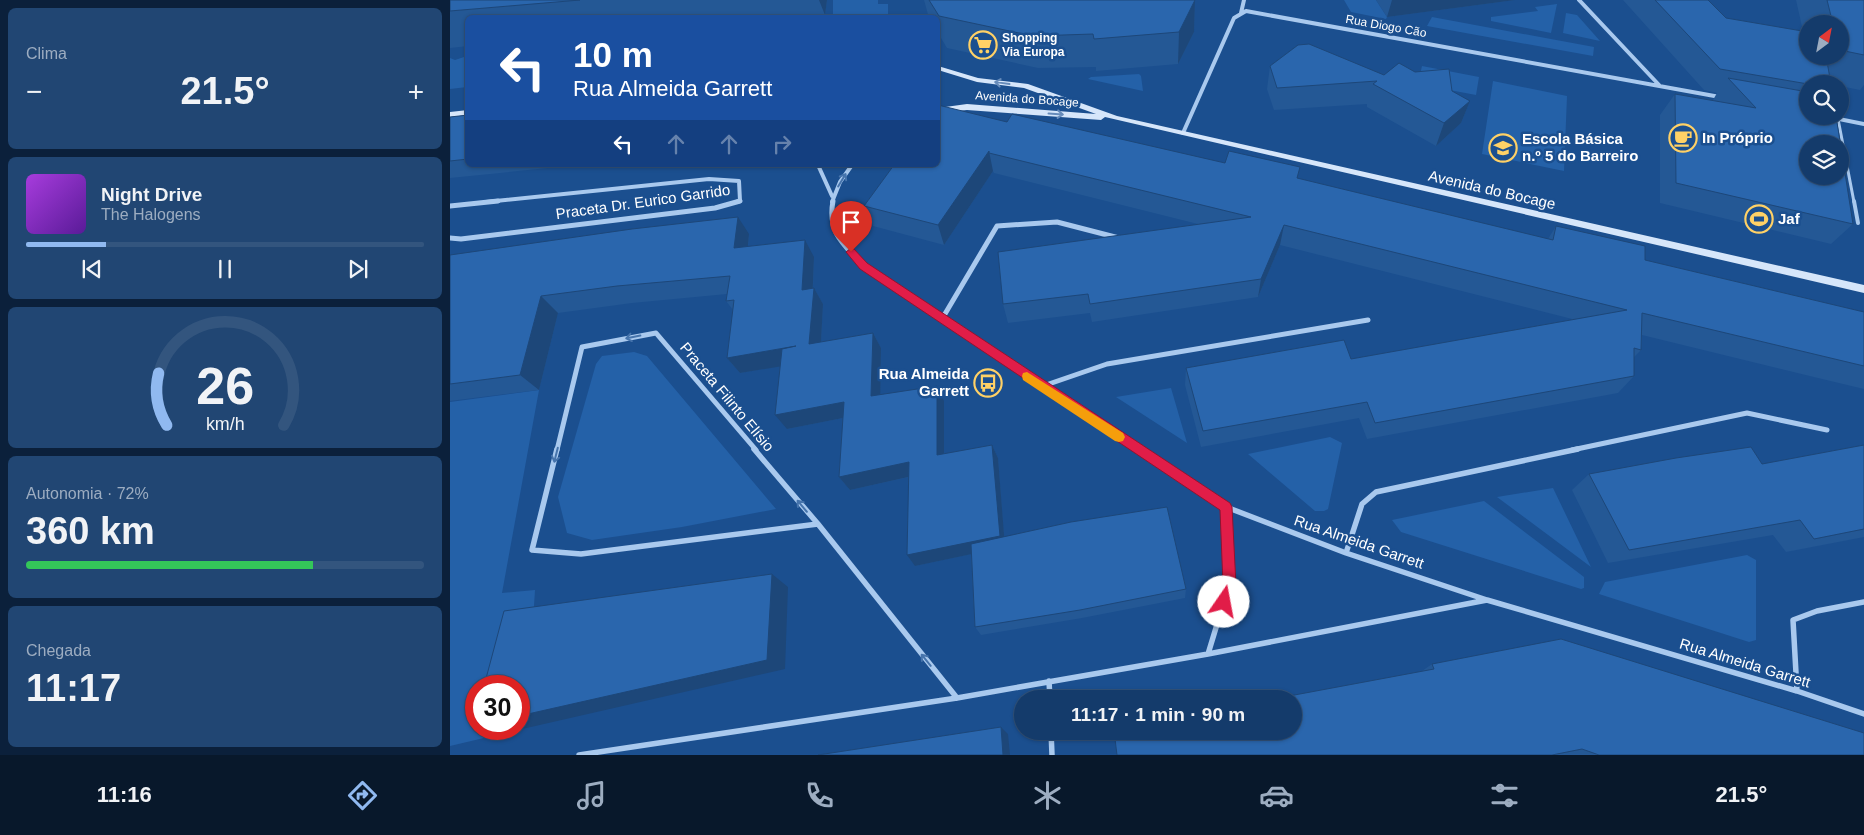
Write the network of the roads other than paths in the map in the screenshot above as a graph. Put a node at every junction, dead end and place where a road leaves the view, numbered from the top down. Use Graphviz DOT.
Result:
graph roads {
  1 [pos="1244,0"];
  2 [pos="1579,0"];
  3 [pos="1241,13"];
  4 [pos="940,69"];
  5 [pos="1660,86"];
  6 [pos="1729,99"];
  7 [pos="940,110"];
  8 [pos="465,113"];
  9 [pos="450,115"];
  10 [pos="1115,118"];
  11 [pos="1849,121"];
  12 [pos="1864,124"];
  13 [pos="1839,125"];
  14 [pos="1183,133"];
  15 [pos="819,167"];
  16 [pos="851,167"];
  17 [pos="832,196"];
  18 [pos="450,206"];
  19 [pos="1858,222"];
  20 [pos="450,238"];
  21 [pos="1119,238"];
  22 [pos="1864,288"];
  23 [pos="942,319"];
  24 [pos="1368,320"];
  25 [pos="1043,386"];
  26 [pos="1827,430"];
  27 [pos="1226,507"];
  28 [pos="818,524"];
  29 [pos="1346,553"];
  30 [pos="1487,600"];
  31 [pos="1864,602"];
  32 [pos="1208,654"];
  33 [pos="1049,681"];
  34 [pos="1050,690"];
  35 [pos="1797,691"];
  36 [pos="957,698"];
  37 [pos="1864,714"];
  38 [pos="1051,740"];
  39 [pos="579,755"];
  40 [pos="1052,755"];
  1 -- 3 [label="street"];
  2 -- 5 [label="street"];
  3 -- 5 [label="street, Rua Diogo Cão"];
  3 -- 14 [label="street"];
  10 -- 4 [label="main road, Avenida do Bocage, one-way"];
  5 -- 6 [label="street, Rua Diogo Cão"];
  7 -- 10 [label="main road, Avenida do Bocage, one-way"];
  8 -- 9 [label="main road"];
  10 -- 14 [label="main road, Avenida do Bocage"];
  11 -- 12 [label="street"];
  13 -- 19 [label="lane"];
  14 -- 22 [label="main road, Avenida do Bocage"];
  15 -- 17 [label="street, Rua Almeida Garrett"];
  17 -- 16 [label="street, one-way"];
  17 -- 23 [label="street, Rua Almeida Garrett"];
  18 -- 20 [label="street, Praceta Dr. Eurico Garrido"];
  21 -- 23 [label="street"];
  23 -- 25 [label="street, Rua Almeida Garrett"];
  24 -- 25 [label="street"];
  25 -- 27 [label="street, Rua Almeida Garrett"];
  26 -- 29 [label="street"];
  27 -- 29 [label="street, Rua Almeida Garrett"];
  27 -- 32 [label="street"];
  28 -- 28 [label="street, Praceta Filinto Elísio, one-way"];
  36 -- 28 [label="street, Praceta Filinto Elísio, one-way"];
  29 -- 30 [label="street, Rua Almeida Garrett"];
  30 -- 32 [label="street"];
  30 -- 35 [label="street, Rua Almeida Garrett"];
  31 -- 35 [label="street"];
  32 -- 33 [label="street"];
  33 -- 34 [label="street"];
  33 -- 36 [label="street"];
  35 -- 37 [label="street, Rua Almeida Garrett"];
  36 -- 39 [label="street"];
  38 -- 40 [label="street"];
}
